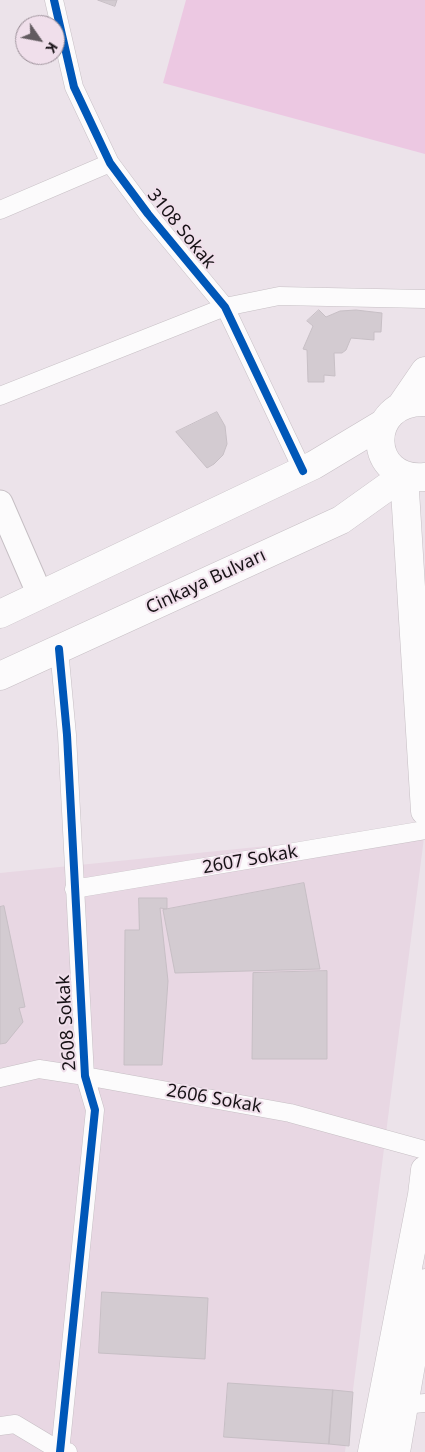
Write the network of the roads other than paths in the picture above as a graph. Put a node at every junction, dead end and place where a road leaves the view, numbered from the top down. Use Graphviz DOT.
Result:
graph roads {
  1 [pos="54,0"];
  2 [pos="110,163"];
  3 [pos="0,210"];
  4 [pos="425,299"];
  5 [pos="225,307"];
  6 [pos="425,371"];
  7 [pos="0,396"];
  8 [pos="404,410"];
  9 [pos="303,471"];
  10 [pos="414,476"];
  11 [pos="0,503"];
  12 [pos="40,595"];
  13 [pos="0,614"];
  14 [pos="59,649"];
  15 [pos="0,676"];
  16 [pos="425,811"];
  17 [pos="425,830"];
  18 [pos="74,889"];
  19 [pos="85,1076"];
  20 [pos="0,1078"];
  21 [pos="425,1150"];
  22 [pos="425,1170"];
  23 [pos="425,1283"];
  24 [pos="414,1404"];
  25 [pos="0,1426"];
  26 [pos="60,1452"];
  27 [pos="68,1452"];
  28 [pos="372,1452"];
  29 [pos="396,1452"];
  1 -- 2 [label="street, 3108 Sokak"];
  2 -- 3 [label="street"];
  2 -- 5 [label="street, 3108 Sokak"];
  4 -- 5 [label="street"];
  5 -- 7 [label="street"];
  5 -- 9 [label="street, 3108 Sokak"];
  6 -- 8 [label="main road"];
  8 -- 9 [label="main road"];
  8 -- 10 [label="main road"];
  9 -- 12 [label="main road"];
  10 -- 14 [label="main road, Cinkaya Bulvarı"];
  10 -- 16 [label="main road"];
  11 -- 12 [label="street"];
  12 -- 13 [label="main road"];
  14 -- 15 [label="main road, Cinkaya Bulvarı"];
  14 -- 18 [label="street, 2608 Sokak"];
  17 -- 18 [label="street, 2607 Sokak"];
  18 -- 19 [label="street, 2608 Sokak"];
  19 -- 20 [label="street, 2606 Sokak"];
  19 -- 21 [label="street, 2606 Sokak"];
  19 -- 26 [label="street, 2608 Sokak"];
  22 -- 28 [label="main road"];
  23 -- 24 [label="main road"];
  24 -- 29 [label="main road"];
  25 -- 26 [label="street"];
  26 -- 27 [label="street"];
}
